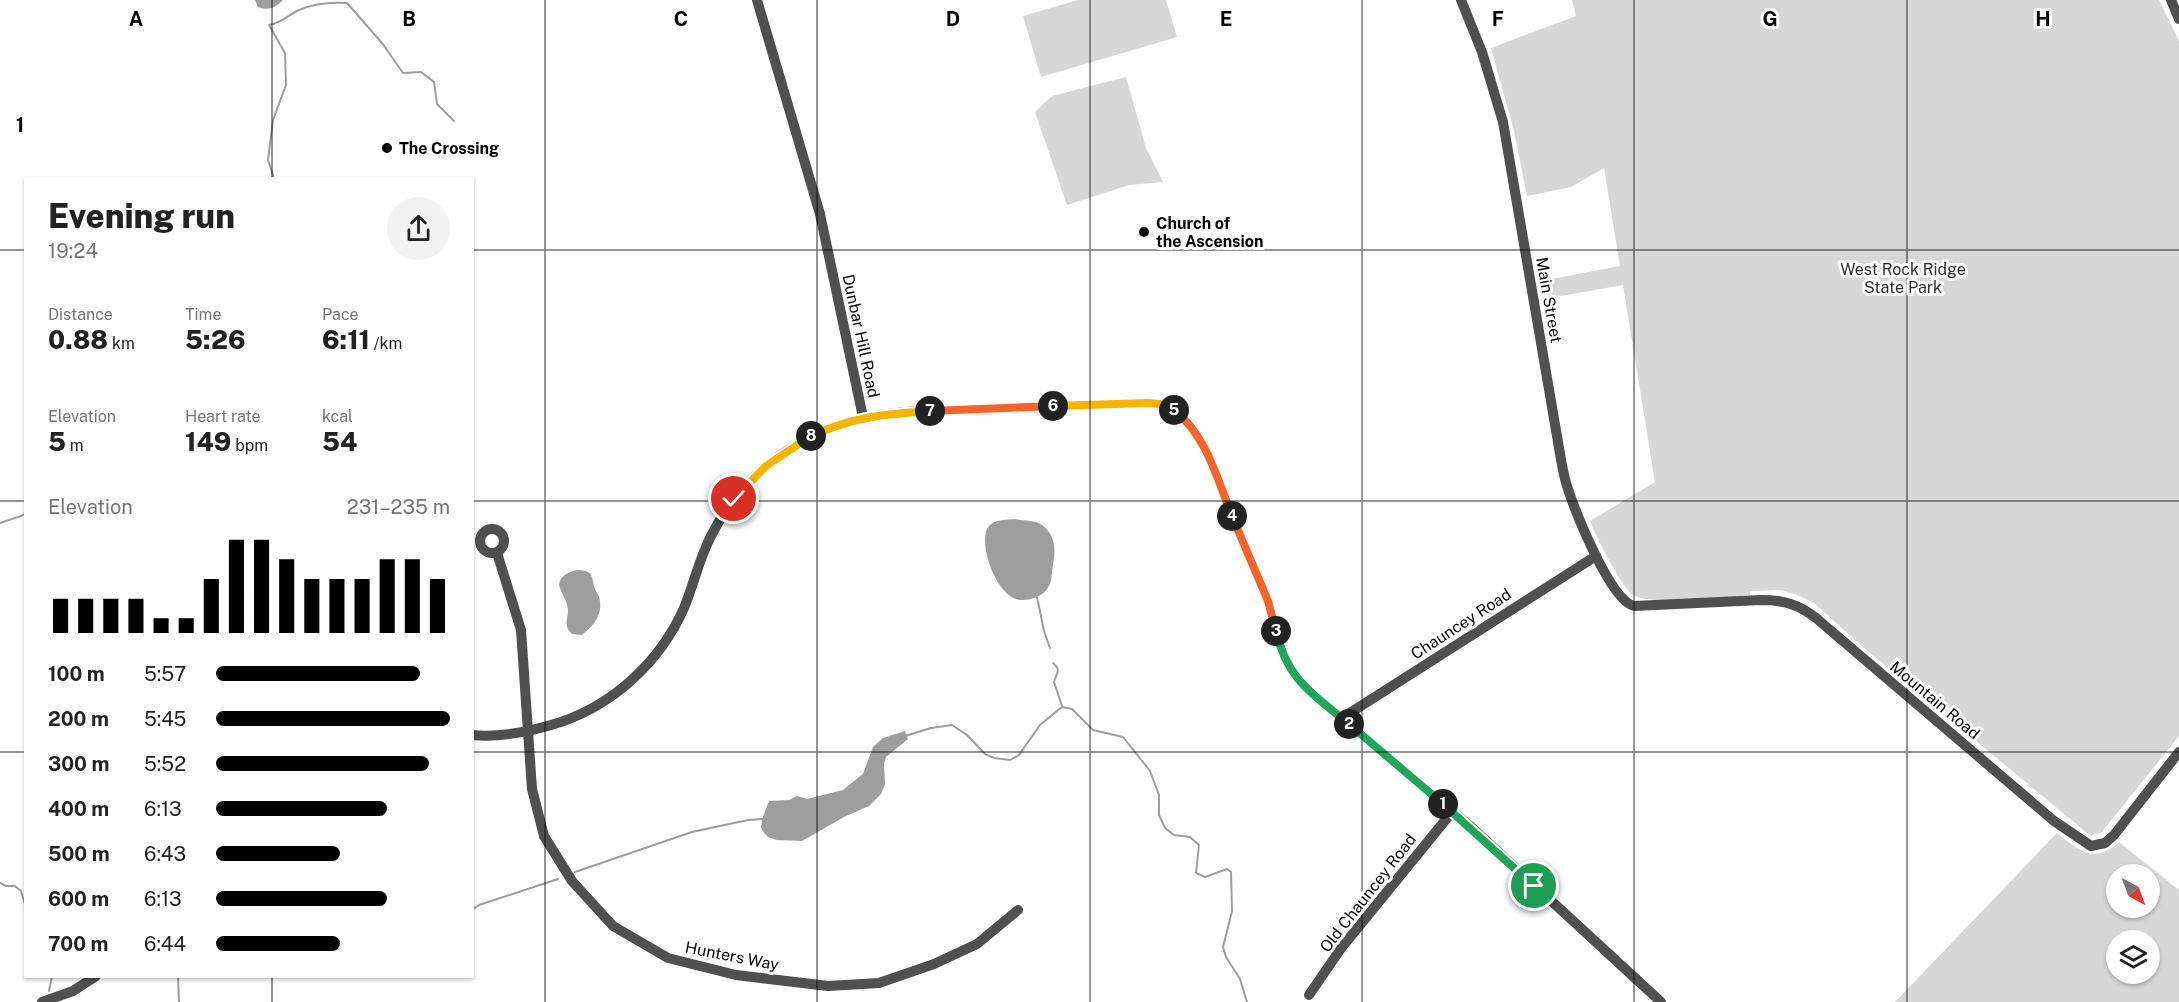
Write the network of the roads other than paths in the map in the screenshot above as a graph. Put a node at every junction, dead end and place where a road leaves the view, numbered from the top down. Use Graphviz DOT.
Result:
graph roads {
  1 [pos="757,0"];
  2 [pos="1461,0"];
  3 [pos="2172,0"];
  4 [pos="2179,19"];
  5 [pos="863,417"];
  6 [pos="496,553"];
  7 [pos="1596,556"];
  8 [pos="1622,600"];
  9 [pos="1342,718"];
  10 [pos="528,731"];
  11 [pos="474,735"];
  12 [pos="2179,752"];
  13 [pos="1452,812"];
  14 [pos="1018,910"];
  15 [pos="93,978"];
  16 [pos="1309,995"];
  17 [pos="42,1002"];
  18 [pos="1661,1002"];
  1 -- 5 [label="street, Dunbar Hill Road"];
  2 -- 7 [label="street, Main Street"];
  3 -- 4 [label="street"];
  5 -- 9 [label="street, Dunbar Hill Road"];
  5 -- 10 [label="street"];
  6 -- 10 [label="street, Hunters Way"];
  7 -- 8 [label="street, Main Street"];
  7 -- 9 [label="street, Chauncey Road"];
  8 -- 12 [label="street, Mountain Road"];
  9 -- 13 [label="street, Dunbar Hill Road"];
  10 -- 11 [label="street"];
  10 -- 14 [label="street, Hunters Way"];
  13 -- 16 [label="street, Old Chauncey Road"];
  13 -- 18 [label="street, Dunbar Hill Road"];
  15 -- 17 [label="street"];
}
